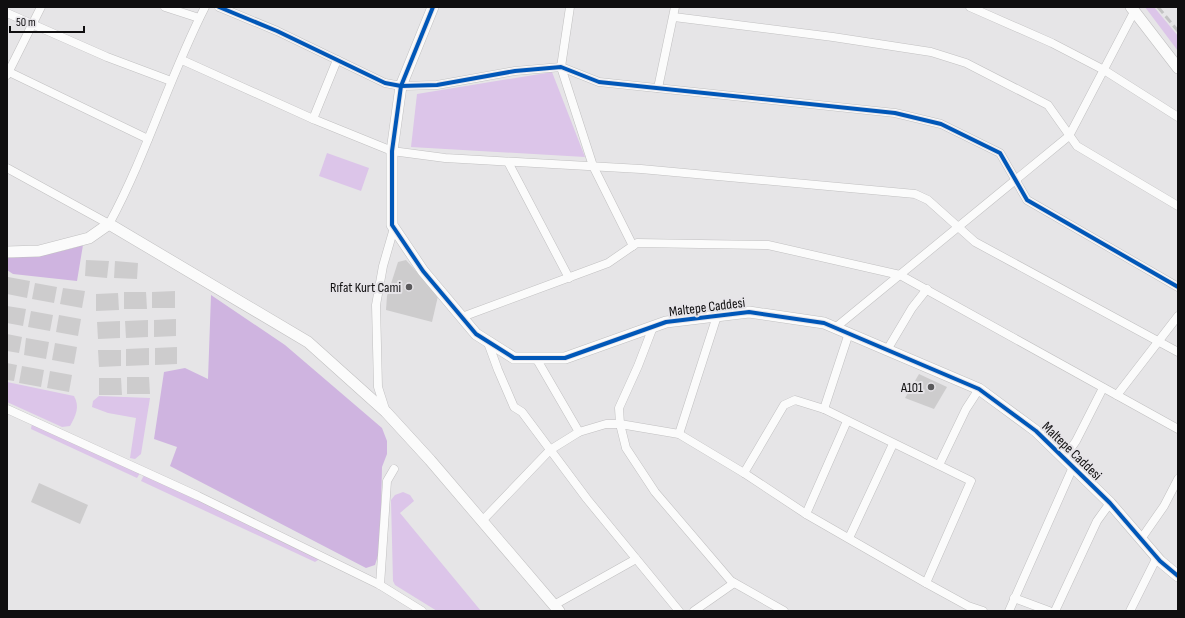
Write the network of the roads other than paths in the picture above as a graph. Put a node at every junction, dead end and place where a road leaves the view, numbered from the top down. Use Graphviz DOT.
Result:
graph roads {
  1 [pos="41,7"];
  2 [pos="165,7"];
  3 [pos="205,7"];
  4 [pos="219,7"];
  5 [pos="433,7"];
  6 [pos="570,7"];
  7 [pos="675,7"];
  8 [pos="970,7"];
  9 [pos="1132,9"];
  10 [pos="7,12"];
  11 [pos="674,17"];
  12 [pos="199,18"];
  13 [pos="33,24"];
  14 [pos="182,60"];
  15 [pos="337,60"];
  16 [pos="561,67"];
  17 [pos="1178,68"];
  18 [pos="1104,70"];
  19 [pos="8,73"];
  20 [pos="171,81"];
  21 [pos="401,86"];
  22 [pos="658,88"];
  23 [pos="1178,117"];
  24 [pos="313,119"];
  25 [pos="1069,136"];
  26 [pos="148,139"];
  27 [pos="392,151"];
  28 [pos="508,162"];
  29 [pos="593,166"];
  30 [pos="7,168"];
  31 [pos="1016,180"];
  32 [pos="1178,206"];
  33 [pos="109,224"];
  34 [pos="957,227"];
  35 [pos="394,228"];
  36 [pos="633,246"];
  37 [pos="7,252"];
  38 [pos="900,275"];
  39 [pos="569,278"];
  40 [pos="1178,287"];
  41 [pos="927,289"];
  42 [pos="717,316"];
  43 [pos="1178,316"];
  44 [pos="462,317"];
  45 [pos="653,327"];
  46 [pos="835,328"];
  47 [pos="849,334"];
  48 [pos="487,340"];
  49 [pos="1159,342"];
  50 [pos="887,350"];
  51 [pos="1178,352"];
  52 [pos="536,358"];
  53 [pos="1103,388"];
  54 [pos="979,389"];
  55 [pos="1117,395"];
  56 [pos="7,409"];
  57 [pos="824,409"];
  58 [pos="386,412"];
  59 [pos="847,421"];
  60 [pos="620,424"];
  61 [pos="1178,429"];
  62 [pos="579,432"];
  63 [pos="679,434"];
  64 [pos="893,444"];
  65 [pos="550,450"];
  66 [pos="1064,458"];
  67 [pos="939,465"];
  68 [pos="1073,467"];
  69 [pos="394,469"];
  70 [pos="744,473"];
  71 [pos="1178,479"];
  72 [pos="1110,503"];
  73 [pos="806,514"];
  74 [pos="482,520"];
  75 [pos="849,538"];
  76 [pos="1141,539"];
  77 [pos="1157,557"];
  78 [pos="636,558"];
  79 [pos="1178,576"];
  80 [pos="734,583"];
  81 [pos="926,583"];
  82 [pos="380,584"];
  83 [pos="1014,598"];
  84 [pos="557,608"];
  85 [pos="422,611"];
  86 [pos="679,611"];
  87 [pos="694,611"];
  88 [pos="784,611"];
  89 [pos="983,611"];
  90 [pos="1009,611"];
  91 [pos="1049,611"];
  92 [pos="1055,611"];
  93 [pos="1130,611"];
  1 -- 13 [label="street"];
  2 -- 12 [label="street"];
  3 -- 12 [label="street"];
  4 -- 15 [label="street"];
  5 -- 21 [label="street, Maltepe Caddesi"];
  6 -- 16 [label="street"];
  7 -- 11 [label="street"];
  8 -- 18 [label="street"];
  9 -- 17 [label="street"];
  9 -- 18 [label="street"];
  10 -- 13 [label="street"];
  11 -- 22 [label="street"];
  11 -- 25 [label="street"];
  12 -- 14 [label="street"];
  13 -- 19 [label="street"];
  13 -- 20 [label="street"];
  14 -- 20 [label="street"];
  14 -- 24 [label="street"];
  15 -- 21 [label="street"];
  15 -- 24 [label="street"];
  16 -- 21 [label="street"];
  16 -- 22 [label="street"];
  16 -- 29 [label="street"];
  18 -- 23 [label="street"];
  18 -- 25 [label="street"];
  19 -- 26 [label="street"];
  20 -- 26 [label="street"];
  21 -- 27 [label="street, Maltepe Caddesi"];
  22 -- 31 [label="street"];
  24 -- 27 [label="street"];
  25 -- 31 [label="street"];
  25 -- 32 [label="street"];
  26 -- 33 [label="street"];
  27 -- 28 [label="street"];
  27 -- 35 [label="street, Maltepe Caddesi"];
  28 -- 29 [label="street"];
  28 -- 39 [label="street"];
  29 -- 34 [label="street"];
  29 -- 36 [label="street"];
  30 -- 33 [label="street"];
  31 -- 34 [label="street"];
  31 -- 40 [label="street"];
  33 -- 37 [label="street"];
  33 -- 58 [label="street"];
  34 -- 38 [label="street"];
  34 -- 49 [label="street"];
  35 -- 44 [label="street, Maltepe Caddesi"];
  35 -- 58 [label="street"];
  36 -- 38 [label="street"];
  36 -- 39 [label="street"];
  38 -- 41 [label="street"];
  38 -- 46 [label="street"];
  39 -- 44 [label="street"];
  41 -- 50 [label="street"];
  41 -- 53 [label="street"];
  42 -- 45 [label="street, Maltepe Caddesi"];
  42 -- 46 [label="street, Maltepe Caddesi"];
  42 -- 63 [label="street"];
  43 -- 49 [label="street"];
  44 -- 48 [label="street, Maltepe Caddesi"];
  45 -- 52 [label="street, Maltepe Caddesi"];
  45 -- 60 [label="street"];
  46 -- 47 [label="street, Maltepe Caddesi"];
  47 -- 50 [label="street, Maltepe Caddesi"];
  47 -- 57 [label="street"];
  48 -- 52 [label="street, Maltepe Caddesi"];
  48 -- 65 [label="street"];
  49 -- 51 [label="street"];
  49 -- 55 [label="street"];
  50 -- 54 [label="street, Maltepe Caddesi"];
  52 -- 62 [label="street"];
  53 -- 55 [label="street"];
  53 -- 66 [label="street"];
  54 -- 66 [label="street, Maltepe Caddesi"];
  54 -- 67 [label="street"];
  55 -- 61 [label="street"];
  56 -- 82 [label="street"];
  57 -- 59 [label="street"];
  57 -- 70 [label="street"];
  58 -- 74 [label="street"];
  59 -- 64 [label="street"];
  59 -- 73 [label="street"];
  60 -- 62 [label="street"];
  60 -- 63 [label="street"];
  60 -- 80 [label="street"];
  62 -- 65 [label="street"];
  63 -- 70 [label="street"];
  64 -- 67 [label="street"];
  64 -- 75 [label="street"];
  65 -- 74 [label="street"];
  65 -- 78 [label="street"];
  66 -- 68 [label="street, Maltepe Caddesi"];
  67 -- 81 [label="street"];
  68 -- 72 [label="street, Maltepe Caddesi"];
  68 -- 83 [label="street"];
  69 -- 82 [label="street"];
  70 -- 73 [label="street"];
  71 -- 76 [label="street"];
  72 -- 76 [label="street, Maltepe Caddesi"];
  72 -- 92 [label="street"];
  73 -- 75 [label="street"];
  74 -- 84 [label="street"];
  75 -- 81 [label="street"];
  76 -- 77 [label="street, Maltepe Caddesi"];
  77 -- 79 [label="street, Maltepe Caddesi"];
  77 -- 93 [label="street"];
  78 -- 84 [label="street"];
  78 -- 86 [label="street"];
  80 -- 87 [label="street"];
  80 -- 88 [label="street"];
  81 -- 89 [label="street"];
  82 -- 85 [label="street"];
  83 -- 90 [label="street"];
  83 -- 91 [label="street"];
}
